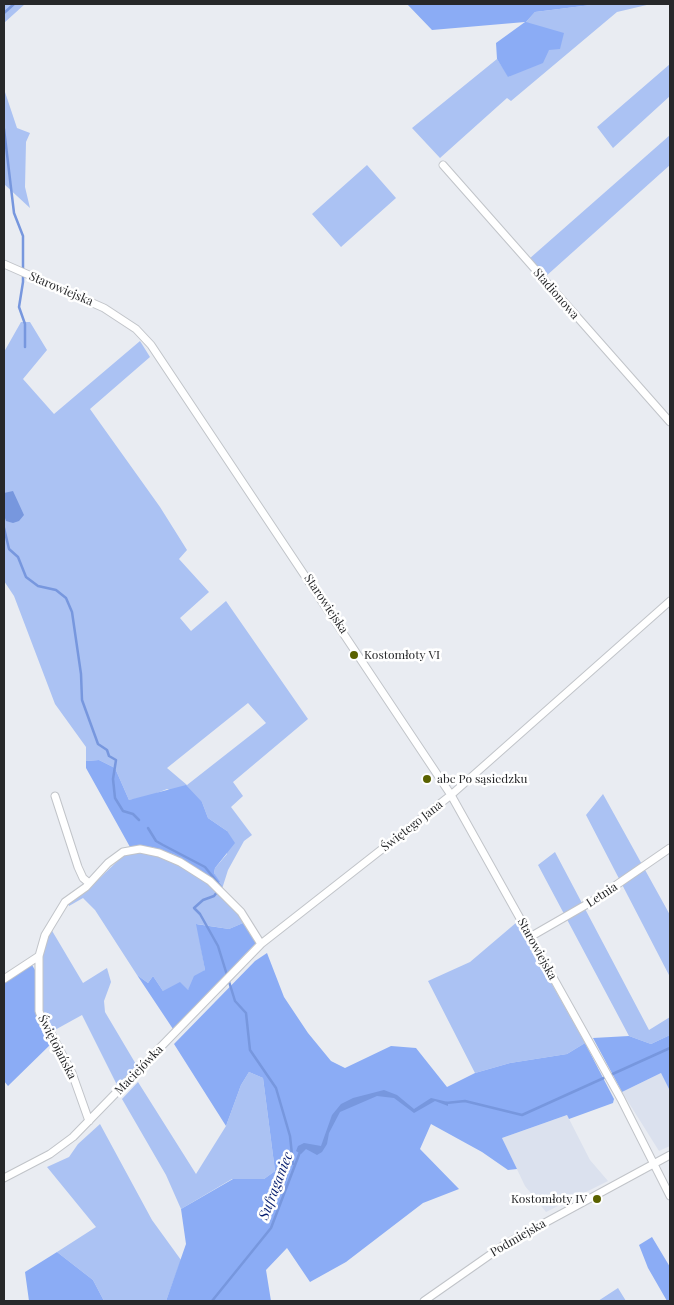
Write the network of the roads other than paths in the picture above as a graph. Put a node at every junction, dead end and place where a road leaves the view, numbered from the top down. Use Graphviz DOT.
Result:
graph roads {
  1 [pos="443,165"];
  2 [pos="4,264"];
  3 [pos="670,422"];
  4 [pos="670,601"];
  5 [pos="451,795"];
  6 [pos="55,796"];
  7 [pos="670,848"];
  8 [pos="89,883"];
  9 [pos="530,937"];
  10 [pos="261,944"];
  11 [pos="39,956"];
  12 [pos="4,979"];
  13 [pos="89,1121"];
  14 [pos="670,1155"];
  15 [pos="654,1164"];
  16 [pos="4,1178"];
  17 [pos="670,1196"];
  18 [pos="424,1301"];
  1 -- 3 [label="street, Stadionowa"];
  2 -- 5 [label="street, Starowiejska"];
  4 -- 5 [label="street, Świętego Jana"];
  5 -- 9 [label="street, Starowiejska"];
  5 -- 10 [label="street, Świętego Jana"];
  6 -- 8 [label="street"];
  7 -- 9 [label="street, Letnia"];
  8 -- 10 [label="street, Świętojańska"];
  8 -- 11 [label="street, Świętojańska"];
  9 -- 15 [label="street, Starowiejska"];
  10 -- 13 [label="street, Maciejówka"];
  11 -- 12 [label="street"];
  11 -- 13 [label="street, Świętojańska"];
  13 -- 16 [label="street, Maciejówka"];
  14 -- 15 [label="street, Podmiejska"];
  15 -- 17 [label="street"];
  15 -- 18 [label="street, Podmiejska"];
}
